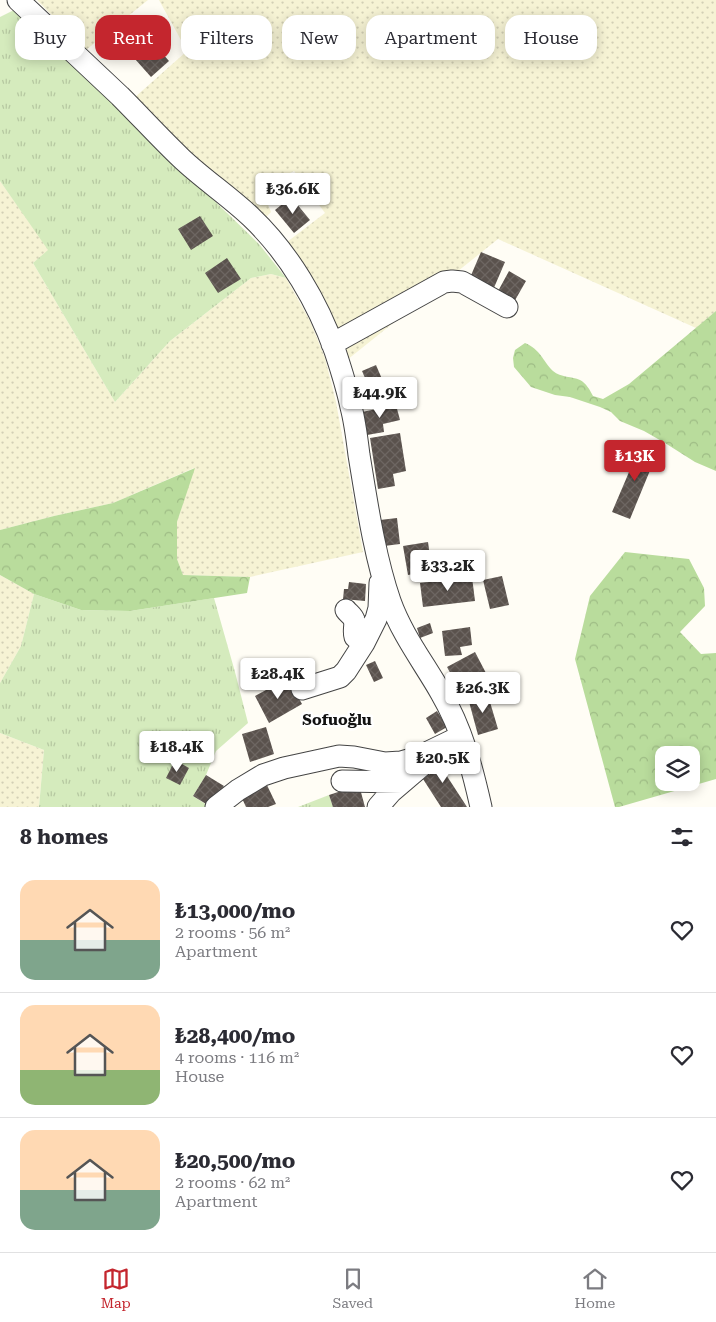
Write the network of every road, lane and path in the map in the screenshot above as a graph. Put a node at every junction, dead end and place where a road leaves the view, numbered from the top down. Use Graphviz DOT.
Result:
graph roads {
  1 [pos="8,0"];
  2 [pos="18,0"];
  3 [pos="0,4"];
  4 [pos="507,307"];
  5 [pos="332,344"];
  6 [pos="380,562"];
  7 [pos="346,610"];
  8 [pos="364,643"];
  9 [pos="302,689"];
  10 [pos="457,737"];
  11 [pos="342,781"];
  12 [pos="402,782"];
  13 [pos="216,807"];
  14 [pos="378,807"];
  15 [pos="480,807"];
  1 -- 3 [label="street"];
  2 -- 5 [label="street"];
  4 -- 5 [label="street"];
  5 -- 6 [label="street"];
  6 -- 8 [label="street"];
  6 -- 10 [label="street"];
  7 -- 8 [label="street"];
  8 -- 9 [label="street"];
  10 -- 12 [label="street"];
  10 -- 13 [label="street"];
  10 -- 15 [label="street"];
  11 -- 12 [label="street"];
  12 -- 14 [label="street"];
}
